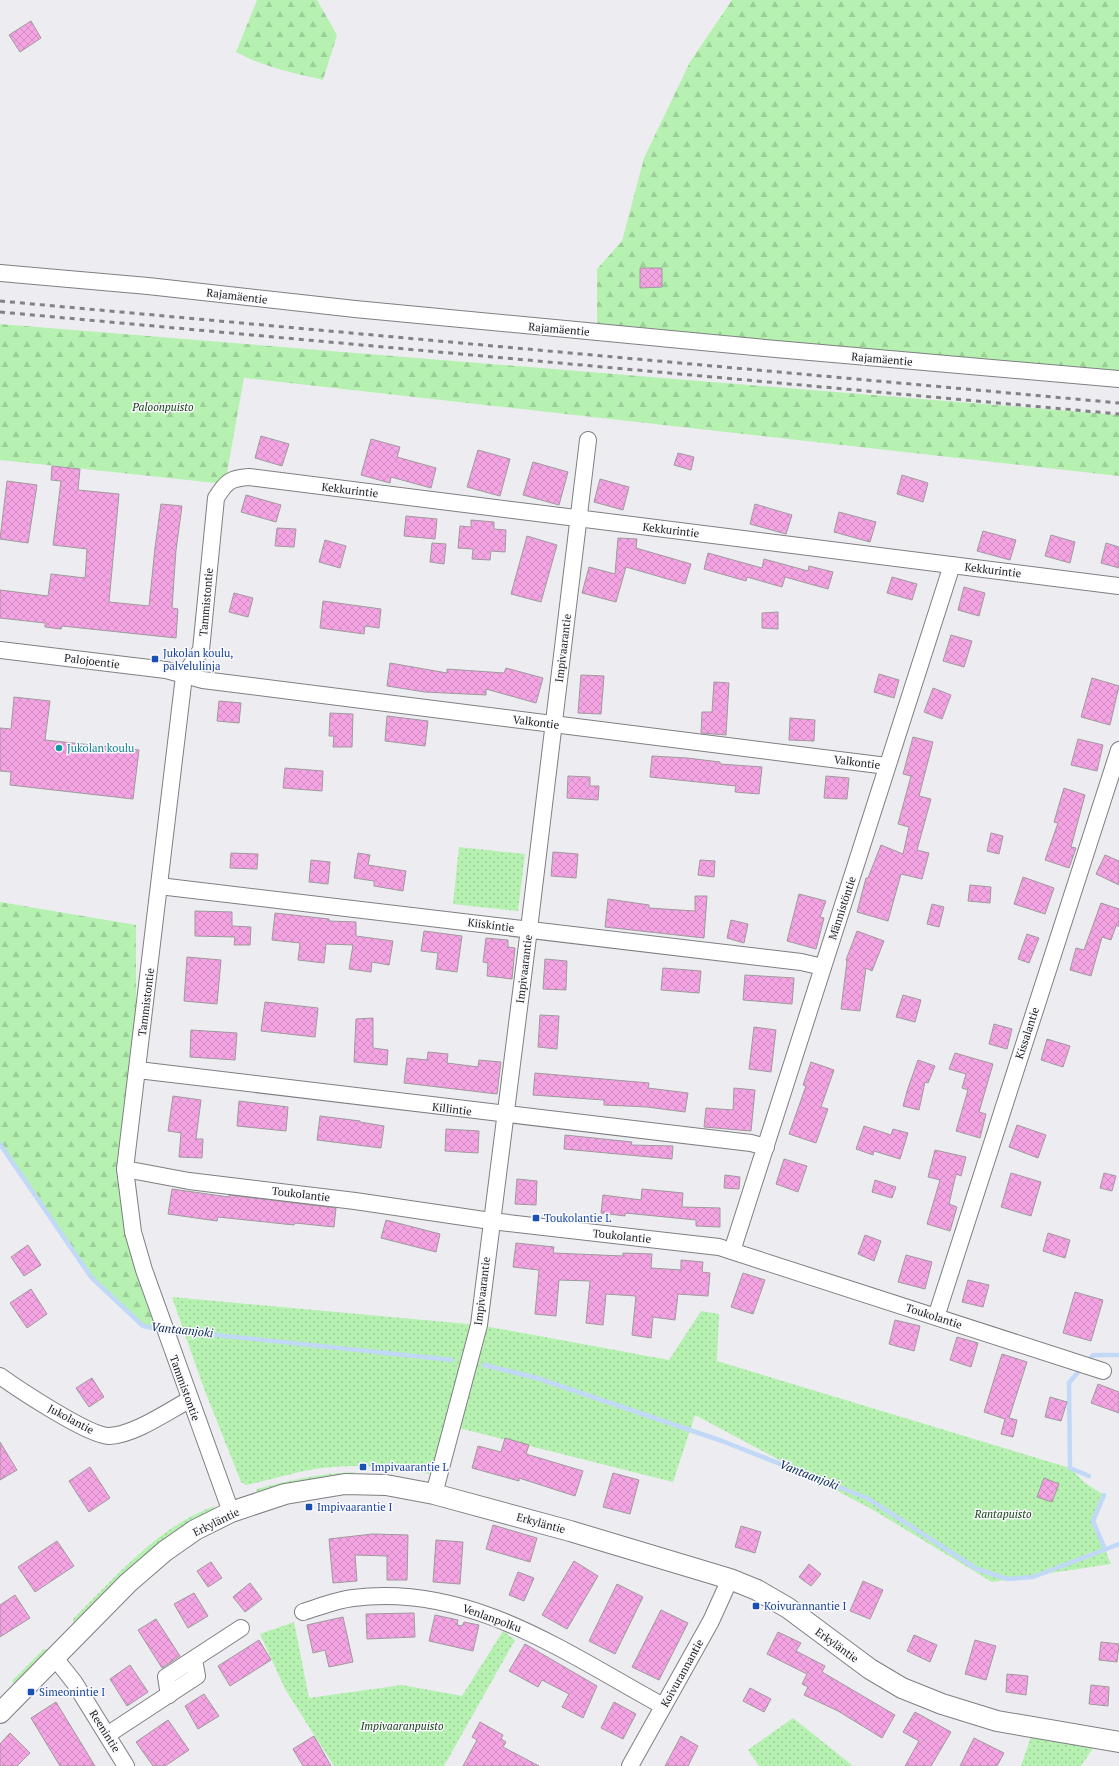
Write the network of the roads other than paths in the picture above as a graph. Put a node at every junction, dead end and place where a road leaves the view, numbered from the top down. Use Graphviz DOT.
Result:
graph roads {
  1 [pos="0,273"];
  2 [pos="1119,380"];
  3 [pos="588,440"];
  4 [pos="225,484"];
  5 [pos="578,518"];
  6 [pos="952,565"];
  7 [pos="1119,586"];
  8 [pos="0,650"];
  9 [pos="184,676"];
  10 [pos="554,724"];
  11 [pos="1119,750"];
  12 [pos="887,766"];
  13 [pos="159,886"];
  14 [pos="530,929"];
  15 [pos="823,967"];
  16 [pos="138,1070"];
  17 [pos="505,1115"];
  18 [pos="766,1147"];
  19 [pos="125,1169"];
  20 [pos="491,1221"];
  21 [pos="732,1251"];
  22 [pos="936,1317"];
  23 [pos="1103,1371"];
  24 [pos="0,1376"];
  25 [pos="189,1400"];
  26 [pos="434,1494"];
  27 [pos="231,1512"];
  28 [pos="730,1579"];
  29 [pos="303,1612"];
  30 [pos="240,1628"];
  31 [pos="55,1658"];
  32 [pos="664,1706"];
  33 [pos="0,1713"];
  34 [pos="107,1734"];
  35 [pos="1119,1742"];
  36 [pos="126,1766"];
  37 [pos="630,1766"];
  1 -- 2 [label="street, Rajamäentie"];
  3 -- 5 [label="street, Impivaarantie"];
  4 -- 5 [label="street, Kekkurintie"];
  4 -- 9 [label="street, Tammistontie"];
  5 -- 6 [label="street, Kekkurintie"];
  5 -- 10 [label="street, Impivaarantie"];
  6 -- 7 [label="street, Kekkurintie"];
  6 -- 12 [label="street, Männistöntie"];
  8 -- 9 [label="street, Palojoentie"];
  9 -- 10 [label="street, Valkontie"];
  9 -- 13 [label="street, Tammistontie"];
  10 -- 12 [label="street, Valkontie"];
  10 -- 14 [label="street, Impivaarantie"];
  11 -- 22 [label="street, Kissalantie"];
  12 -- 15 [label="street, Männistöntie"];
  13 -- 14 [label="street, Kiiskintie"];
  13 -- 16 [label="street, Tammistontie"];
  14 -- 15 [label="street, Kiiskintie"];
  14 -- 17 [label="street, Impivaarantie"];
  15 -- 18 [label="street, Männistöntie"];
  16 -- 17 [label="street, Killintie"];
  16 -- 19 [label="street, Tammistontie"];
  17 -- 18 [label="street, Killintie"];
  17 -- 20 [label="street, Impivaarantie"];
  18 -- 21 [label="street, Männistöntie"];
  19 -- 20 [label="street, Toukolantie"];
  19 -- 25 [label="street, Tammistontie"];
  20 -- 21 [label="street, Toukolantie"];
  20 -- 26 [label="street, Impivaarantie"];
  21 -- 22 [label="street, Toukolantie"];
  22 -- 23 [label="street, Toukolantie"];
  24 -- 25 [label="street, Jukolantie"];
  25 -- 27 [label="street, Tammistontie"];
  26 -- 27 [label="street, Erkyläntie"];
  26 -- 28 [label="street, Erkyläntie"];
  27 -- 31 [label="street, Erkyläntie"];
  28 -- 32 [label="street, Koivurannantie"];
  28 -- 35 [label="street, Erkyläntie"];
  29 -- 32 [label="street, Venlanpolku"];
  30 -- 34 [label="street"];
  31 -- 33 [label="street, Erkyläntie"];
  31 -- 34 [label="street, Reenintie"];
  32 -- 37 [label="street, Koivurannantie"];
  34 -- 36 [label="street, Reenintie"];
}
